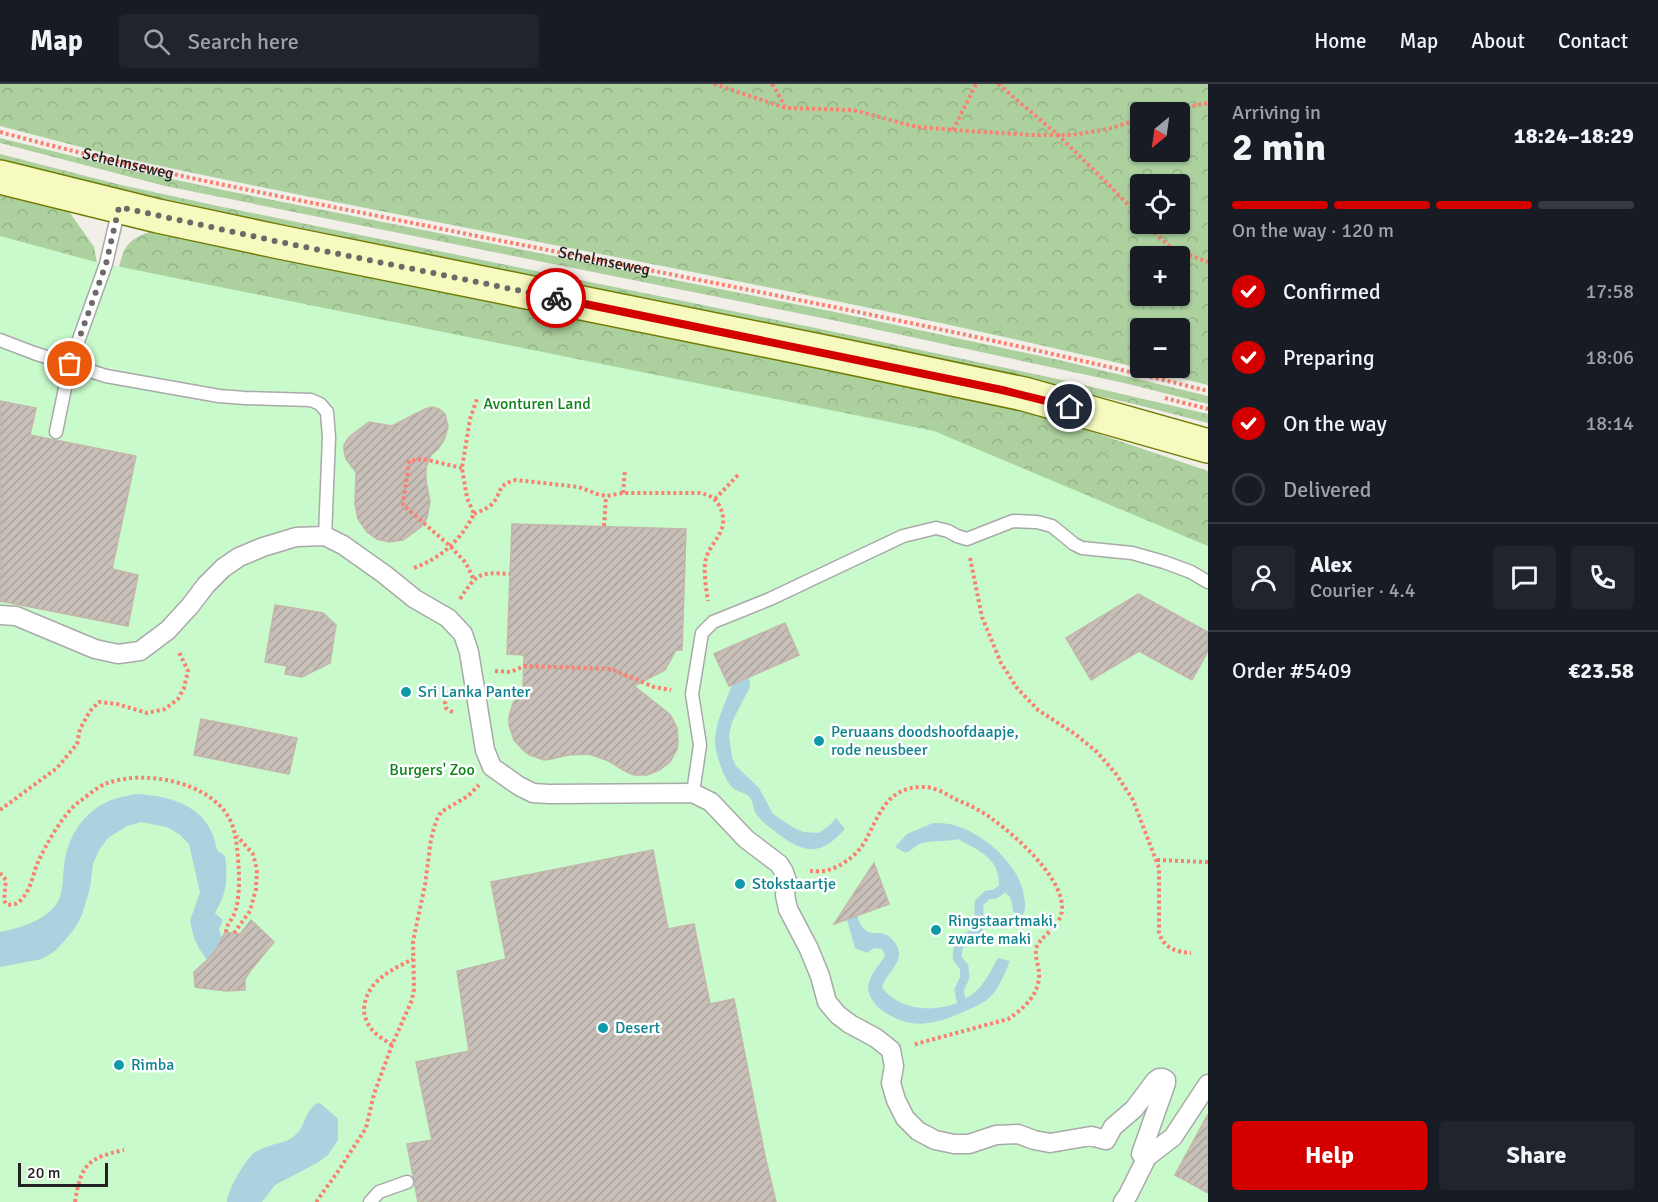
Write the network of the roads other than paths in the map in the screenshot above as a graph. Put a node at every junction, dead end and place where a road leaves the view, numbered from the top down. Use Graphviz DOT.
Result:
graph roads {
  1 [pos="0,177"];
  2 [pos="119,207"];
  3 [pos="0,340"];
  4 [pos="70,364"];
  5 [pos="56,432"];
  6 [pos="1208,446"];
  7 [pos="325,536"];
  8 [pos="1208,582"];
  9 [pos="0,615"];
  10 [pos="693,793"];
  11 [pos="1208,1084"];
  12 [pos="1147,1157"];
  13 [pos="407,1182"];
  14 [pos="370,1202"];
  15 [pos="1123,1202"];
  1 -- 2 [label="main road"];
  2 -- 4 [label="lane"];
  2 -- 6 [label="main road"];
  3 -- 4 [label="lane"];
  4 -- 5 [label="lane"];
  4 -- 7 [label="lane"];
  7 -- 9 [label="street"];
  7 -- 10 [label="street"];
  8 -- 10 [label="lane"];
  10 -- 12 [label="street"];
  11 -- 12 [label="street"];
  12 -- 15 [label="street"];
  13 -- 14 [label="lane"];
}
